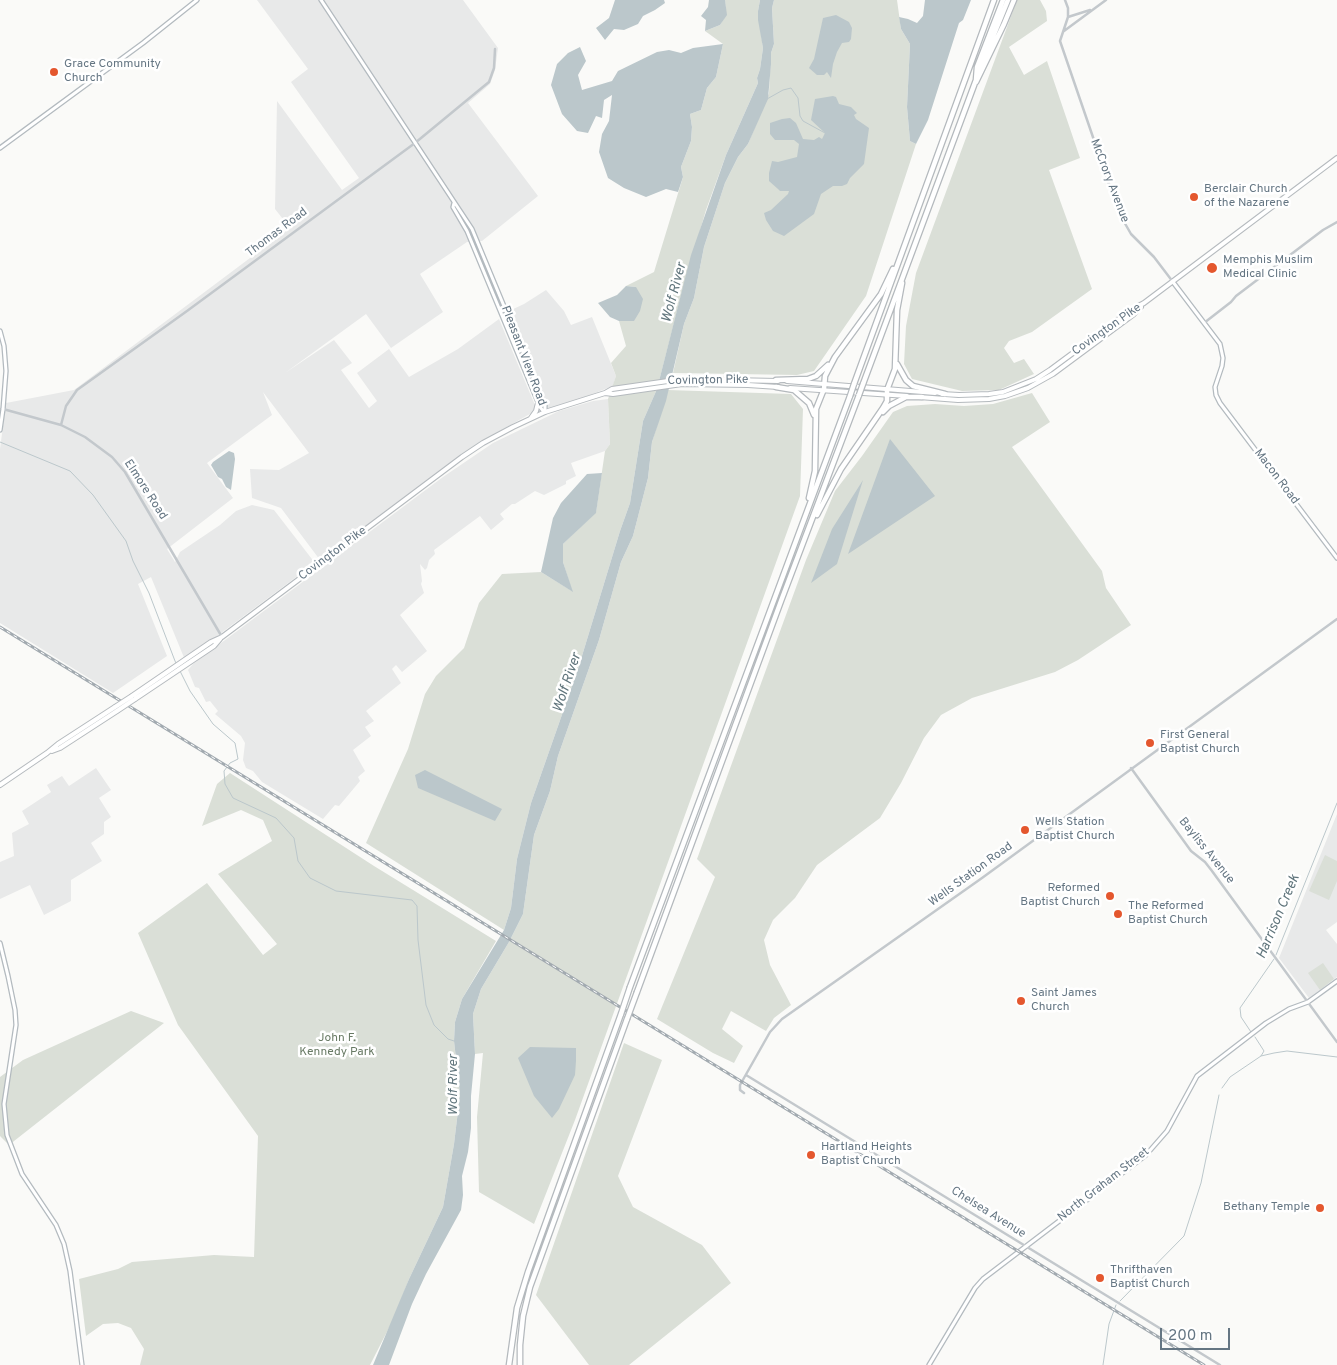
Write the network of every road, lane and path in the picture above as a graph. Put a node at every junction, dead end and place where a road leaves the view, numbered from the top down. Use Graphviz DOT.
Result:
graph roads {
  1 [pos="197,0"];
  2 [pos="320,0"];
  3 [pos="994,0"];
  4 [pos="1003,0"];
  5 [pos="1008,0"];
  6 [pos="1014,0"];
  7 [pos="1065,0"];
  8 [pos="1106,0"];
  9 [pos="1094,9"];
  10 [pos="1068,17"];
  11 [pos="1062,32"];
  12 [pos="495,49"];
  13 [pos="977,75"];
  14 [pos="973,87"];
  15 [pos="415,143"];
  16 [pos="0,148"];
  17 [pos="1337,158"];
  18 [pos="454,203"];
  19 [pos="1337,222"];
  20 [pos="905,243"];
  21 [pos="908,258"];
  22 [pos="1173,282"];
  23 [pos="498,291"];
  24 [pos="493,292"];
  25 [pos="1144,303"];
  26 [pos="1204,323"];
  27 [pos="0,331"];
  28 [pos="835,357"];
  29 [pos="896,362"];
  30 [pos="776,380"];
  31 [pos="535,381"];
  32 [pos="718,382"];
  33 [pos="530,383"];
  34 [pos="776,387"];
  35 [pos="824,387"];
  36 [pos="887,392"];
  37 [pos="945,394"];
  38 [pos="1216,395"];
  39 [pos="922,397"];
  40 [pos="538,402"];
  41 [pos="3,409"];
  42 [pos="545,412"];
  43 [pos="529,419"];
  44 [pos="875,420"];
  45 [pos="815,422"];
  46 [pos="61,425"];
  47 [pos="0,430"];
  48 [pos="805,517"];
  49 [pos="802,547"];
  50 [pos="1337,558"];
  51 [pos="1337,619"];
  52 [pos="222,636"];
  53 [pos="1131,768"];
  54 [pos="0,785"];
  55 [pos="0,943"];
  56 [pos="1337,981"];
  57 [pos="1308,1002"];
  58 [pos="1337,1042"];
  59 [pos="746,1075"];
  60 [pos="744,1094"];
  61 [pos="1026,1246"];
  62 [pos="520,1364"];
  63 [pos="82,1365"];
  64 [pos="510,1365"];
  65 [pos="929,1365"];
  66 [pos="1220,1365"];
  1 -- 16 [label="main road"];
  2 -- 15 [label="main road, Pleasant View Road"];
  3 -- 20 [label="highway"];
  4 -- 13 [label="highway"];
  5 -- 13 [label="highway"];
  6 -- 14 [label="highway"];
  7 -- 10 [label="street"];
  8 -- 9 [label="street"];
  9 -- 10 [label="street"];
  9 -- 11 [label="street"];
  10 -- 11 [label="street, McCrory Avenue"];
  11 -- 22 [label="street, McCrory Avenue"];
  12 -- 15 [label="street, Thomas Road"];
  13 -- 14 [label="highway"];
  14 -- 21 [label="highway"];
  15 -- 18 [label="main road, Pleasant View Road"];
  15 -- 46 [label="street, Thomas Road"];
  17 -- 22 [label="main road"];
  18 -- 23 [label="main road, Pleasant View Road"];
  18 -- 24 [label="main road, Pleasant View Road"];
  19 -- 26 [label="street"];
  20 -- 28 [label="highway"];
  20 -- 48 [label="highway, bridge"];
  21 -- 29 [label="highway"];
  21 -- 49 [label="highway, bridge"];
  22 -- 25 [label="main road"];
  22 -- 26 [label="main road, McCrory Avenue"];
  23 -- 24 [label="main road"];
  23 -- 31 [label="main road, Pleasant View Road"];
  24 -- 33 [label="main road, Pleasant View Road"];
  25 -- 37 [label="main road, Covington Pike"];
  25 -- 39 [label="main road, Covington Pike"];
  26 -- 38 [label="main road, McCrory Avenue"];
  27 -- 41 [label="main road"];
  28 -- 30 [label="highway"];
  28 -- 35 [label="highway"];
  29 -- 36 [label="highway"];
  29 -- 37 [label="highway"];
  30 -- 32 [label="main road, Covington Pike"];
  30 -- 35 [label="main road, Covington Pike"];
  31 -- 33 [label="main road"];
  31 -- 42 [label="main road, Pleasant View Road"];
  32 -- 34 [label="main road, Covington Pike"];
  32 -- 42 [label="main road, Covington Pike"];
  33 -- 40 [label="main road, Pleasant View Road"];
  34 -- 35 [label="main road, Covington Pike"];
  34 -- 45 [label="highway"];
  35 -- 36 [label="main road, Covington Pike"];
  35 -- 45 [label="highway"];
  36 -- 37 [label="main road, Covington Pike"];
  36 -- 39 [label="main road, Covington Pike"];
  36 -- 44 [label="highway"];
  38 -- 50 [label="main road, Macon Road"];
  39 -- 44 [label="highway"];
  40 -- 42 [label="main road, Pleasant View Road"];
  40 -- 43 [label="main road"];
  41 -- 46 [label="street, Elmore Road"];
  41 -- 47 [label="main road"];
  42 -- 43 [label="main road, Covington Pike"];
  43 -- 52 [label="main road, Covington Pike"];
  44 -- 49 [label="highway"];
  45 -- 48 [label="highway"];
  46 -- 52 [label="street, Elmore Road"];
  48 -- 64 [label="highway, bridge"];
  49 -- 62 [label="highway, bridge"];
  51 -- 53 [label="street, Wells Station Road"];
  52 -- 54 [label="main road, Covington Pike, bridge"];
  53 -- 57 [label="street, Bayliss Avenue"];
  53 -- 59 [label="street, Wells Station Road"];
  55 -- 63 [label="main road"];
  56 -- 57 [label="main road, North Graham Street"];
  57 -- 58 [label="street, Bayliss Avenue"];
  57 -- 61 [label="main road, North Graham Street"];
  59 -- 60 [label="street, Wells Station Road"];
  59 -- 61 [label="street, Chelsea Avenue"];
  61 -- 65 [label="main road, North Graham Street"];
  61 -- 66 [label="street, Chelsea Avenue"];
}
